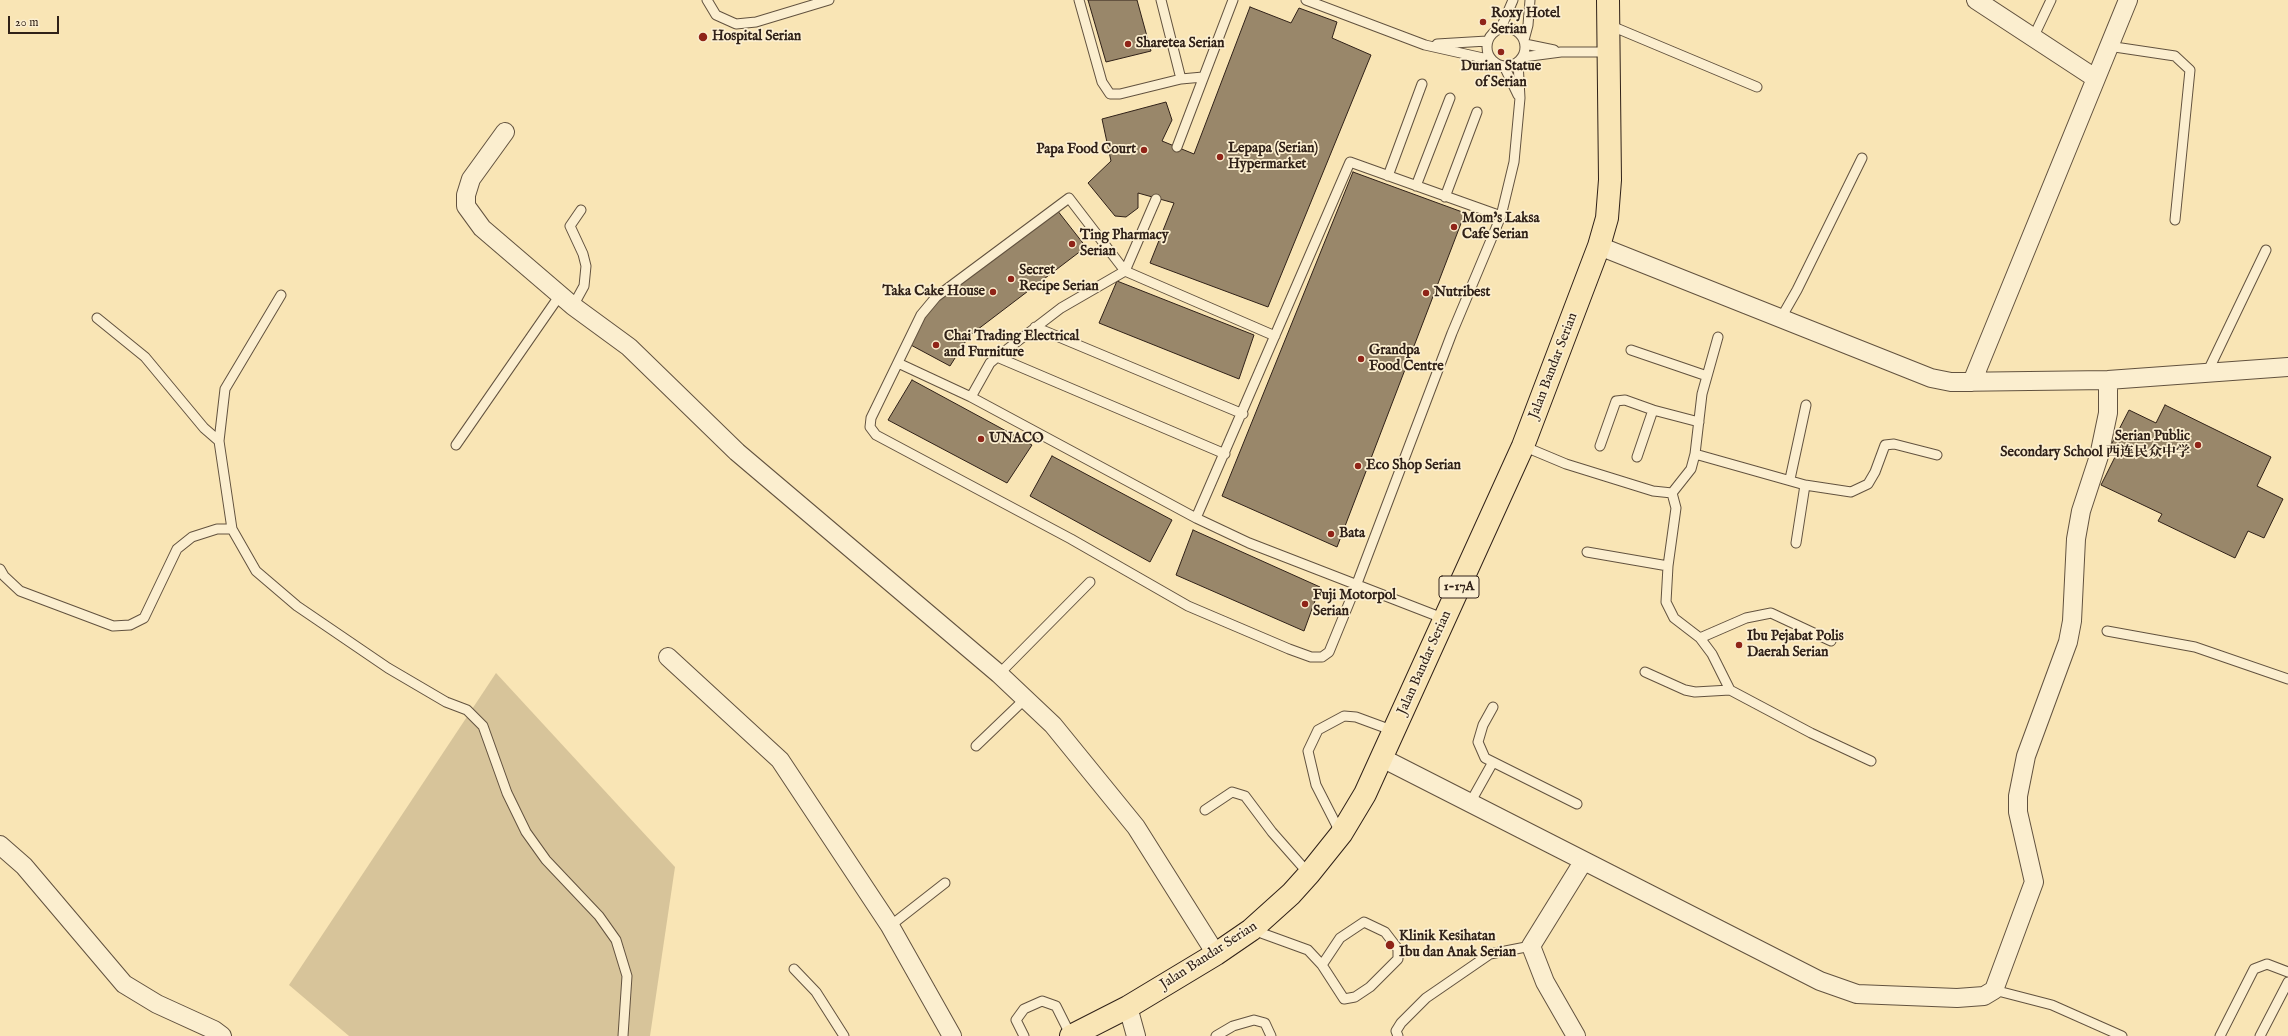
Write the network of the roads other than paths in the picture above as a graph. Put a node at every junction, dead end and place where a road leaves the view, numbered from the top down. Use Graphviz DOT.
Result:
graph roads {
  1 [pos="707,0"];
  2 [pos="829,0"];
  3 [pos="1079,0"];
  4 [pos="1161,0"];
  5 [pos="1233,0"];
  6 [pos="1306,0"];
  7 [pos="1513,0"];
  8 [pos="1530,0"];
  9 [pos="1608,0"];
  10 [pos="1976,0"];
  11 [pos="2051,0"];
  12 [pos="2128,0"];
  13 [pos="1608,24"];
  14 [pos="1501,28"];
  15 [pos="2033,38"];
  16 [pos="1487,42"];
  17 [pos="1525,42"];
  18 [pos="1425,45"];
  19 [pos="2108,46"];
  20 [pos="1561,52"];
  21 [pos="1610,52"];
  22 [pos="1520,59"];
  23 [pos="1492,60"];
  24 [pos="1504,66"];
  25 [pos="1203,77"];
  26 [pos="2095,78"];
  27 [pos="1181,79"];
  28 [pos="1422,84"];
  29 [pos="1757,87"];
  30 [pos="1450,98"];
  31 [pos="1520,98"];
  32 [pos="1477,112"];
  33 [pos="505,132"];
  34 [pos="1177,147"];
  35 [pos="1862,158"];
  36 [pos="1388,176"];
  37 [pos="1416,186"];
  38 [pos="1445,197"];
  39 [pos="1156,199"];
  40 [pos="581,210"];
  41 [pos="1501,216"];
  42 [pos="2175,220"];
  43 [pos="1599,246"];
  44 [pos="2266,250"];
  45 [pos="1125,271"];
  46 [pos="281,295"];
  47 [pos="567,300"];
  48 [pos="97,318"];
  49 [pos="1781,318"];
  50 [pos="1035,327"];
  51 [pos="1274,336"];
  52 [pos="1718,337"];
  53 [pos="1631,350"];
  54 [pos="997,357"];
  55 [pos="898,363"];
  56 [pos="2288,367"];
  57 [pos="2207,373"];
  58 [pos="1707,376"];
  59 [pos="2108,380"];
  60 [pos="1972,382"];
  61 [pos="971,397"];
  62 [pos="1806,404"];
  63 [pos="1653,410"];
  64 [pos="1243,414"];
  65 [pos="1699,422"];
  66 [pos="219,441"];
  67 [pos="456,445"];
  68 [pos="1523,446"];
  69 [pos="1600,446"];
  70 [pos="1225,454"];
  71 [pos="1695,454"];
  72 [pos="1937,455"];
  73 [pos="1637,457"];
  74 [pos="1790,480"];
  75 [pos="1805,485"];
  76 [pos="1672,493"];
  77 [pos="1196,518"];
  78 [pos="232,529"];
  79 [pos="1796,543"];
  80 [pos="1587,552"];
  81 [pos="1668,566"];
  82 [pos="0,569"];
  83 [pos="1090,582"];
  84 [pos="1356,586"];
  85 [pos="1445,618"];
  86 [pos="2107,631"];
  87 [pos="1700,638"];
  88 [pos="1831,641"];
  89 [pos="668,657"];
  90 [pos="1645,672"];
  91 [pos="999,674"];
  92 [pos="2288,679"];
  93 [pos="1730,690"];
  94 [pos="1025,699"];
  95 [pos="1493,707"];
  96 [pos="1395,731"];
  97 [pos="976,746"];
  98 [pos="1382,758"];
  99 [pos="1871,761"];
  100 [pos="1493,762"];
  101 [pos="1470,803"];
  102 [pos="1577,804"];
  103 [pos="1205,810"];
  104 [pos="1341,834"];
  105 [pos="0,845"];
  106 [pos="1583,862"];
  107 [pos="1309,874"];
  108 [pos="945,884"];
  109 [pos="890,926"];
  110 [pos="1251,930"];
  111 [pos="1531,946"];
  112 [pos="1216,954"];
  113 [pos="1322,965"];
  114 [pos="794,970"];
  115 [pos="2288,972"];
  116 [pos="2288,982"];
  117 [pos="1994,990"];
  118 [pos="1128,1007"];
  119 [pos="222,1036"];
  120 [pos="623,1036"];
  121 [pos="844,1036"];
  122 [pos="952,1036"];
  123 [pos="1024,1036"];
  124 [pos="1071,1036"];
  125 [pos="1136,1036"];
  126 [pos="1216,1036"];
  127 [pos="1270,1036"];
  128 [pos="1398,1036"];
  129 [pos="1576,1036"];
  130 [pos="2122,1036"];
  131 [pos="2220,1036"];
  132 [pos="2260,1036"];
  1 -- 2 [label="lane"];
  3 -- 27 [label="lane"];
  4 -- 27 [label="lane"];
  5 -- 25 [label="lane"];
  6 -- 18 [label="lane"];
  7 -- 14 [label="lane"];
  8 -- 17 [label="lane"];
  9 -- 13 [label="main road, Jalan Bandar Serian / 1-17A"];
  10 -- 15 [label="street"];
  11 -- 15 [label="lane"];
  12 -- 19 [label="street"];
  13 -- 21 [label="main road, Jalan Bandar Serian / 1-17A"];
  13 -- 29 [label="lane"];
  14 -- 16 [label="lane"];
  14 -- 17 [label="lane"];
  15 -- 26 [label="street"];
  16 -- 18 [label="lane"];
  16 -- 23 [label="lane"];
  17 -- 20 [label="lane"];
  17 -- 22 [label="lane"];
  18 -- 23 [label="lane"];
  19 -- 26 [label="street"];
  19 -- 42 [label="lane"];
  20 -- 21 [label="lane"];
  20 -- 22 [label="lane"];
  21 -- 43 [label="main road, Jalan Bandar Serian / 1-17A"];
  22 -- 24 [label="lane"];
  22 -- 31 [label="lane"];
  23 -- 24 [label="lane"];
  24 -- 31 [label="lane"];
  25 -- 27 [label="lane"];
  25 -- 34 [label="lane"];
  26 -- 60 [label="street"];
  28 -- 36 [label="lane"];
  30 -- 37 [label="lane"];
  31 -- 41 [label="lane"];
  32 -- 38 [label="lane"];
  33 -- 47 [label="street"];
  35 -- 49 [label="lane"];
  36 -- 37 [label="lane"];
  36 -- 51 [label="lane"];
  37 -- 38 [label="lane"];
  38 -- 41 [label="lane"];
  39 -- 45 [label="lane"];
  40 -- 47 [label="lane"];
  41 -- 84 [label="lane"];
  43 -- 49 [label="street"];
  43 -- 68 [label="main road, Jalan Bandar Serian / 1-17A"];
  44 -- 57 [label="lane"];
  45 -- 50 [label="lane"];
  45 -- 51 [label="lane"];
  45 -- 55 [label="lane"];
  46 -- 66 [label="lane"];
  47 -- 67 [label="lane"];
  47 -- 91 [label="street"];
  48 -- 66 [label="lane"];
  49 -- 60 [label="street"];
  50 -- 54 [label="lane"];
  50 -- 64 [label="lane"];
  51 -- 64 [label="lane"];
  52 -- 58 [label="lane"];
  53 -- 58 [label="lane"];
  54 -- 61 [label="lane"];
  54 -- 70 [label="lane"];
  55 -- 61 [label="lane"];
  55 -- 84 [label="lane"];
  56 -- 57 [label="street"];
  57 -- 59 [label="street"];
  58 -- 65 [label="lane"];
  59 -- 60 [label="street"];
  59 -- 117 [label="street"];
  61 -- 77 [label="lane"];
  62 -- 74 [label="lane"];
  63 -- 65 [label="lane"];
  63 -- 69 [label="lane"];
  63 -- 73 [label="lane"];
  64 -- 70 [label="lane"];
  65 -- 71 [label="lane"];
  66 -- 78 [label="lane"];
  68 -- 76 [label="lane"];
  68 -- 85 [label="main road, Jalan Bandar Serian / 1-17A"];
  70 -- 77 [label="lane"];
  71 -- 74 [label="lane"];
  71 -- 76 [label="lane"];
  72 -- 75 [label="lane"];
  74 -- 75 [label="lane"];
  75 -- 79 [label="lane"];
  76 -- 81 [label="lane"];
  77 -- 84 [label="lane"];
  78 -- 82 [label="lane"];
  78 -- 120 [label="lane"];
  80 -- 81 [label="lane"];
  81 -- 87 [label="lane"];
  83 -- 91 [label="lane"];
  84 -- 85 [label="lane"];
  85 -- 96 [label="main road, Jalan Bandar Serian / 1-17A"];
  86 -- 92 [label="lane"];
  87 -- 88 [label="lane"];
  87 -- 93 [label="lane"];
  89 -- 109 [label="street"];
  90 -- 93 [label="lane"];
  91 -- 94 [label="street"];
  93 -- 99 [label="lane"];
  94 -- 97 [label="lane"];
  94 -- 112 [label="street"];
  95 -- 100 [label="lane"];
  96 -- 98 [label="main road, Jalan Bandar Serian / 1-17A"];
  96 -- 104 [label="lane"];
  98 -- 101 [label="street"];
  98 -- 104 [label="main road, Jalan Bandar Serian / 1-17A"];
  100 -- 101 [label="lane"];
  100 -- 102 [label="lane"];
  101 -- 106 [label="street"];
  103 -- 107 [label="lane"];
  104 -- 107 [label="main road, Jalan Bandar Serian / 1-17A"];
  105 -- 119 [label="street"];
  106 -- 111 [label="street"];
  106 -- 117 [label="street"];
  107 -- 110 [label="main road, Jalan Bandar Serian / 1-17A"];
  108 -- 109 [label="lane"];
  109 -- 122 [label="street"];
  110 -- 112 [label="main road, Jalan Bandar Serian / 1-17A"];
  110 -- 113 [label="lane"];
  111 -- 128 [label="lane"];
  111 -- 129 [label="street"];
  112 -- 118 [label="main road, Jalan Bandar Serian / 1-17A"];
  113 -- 113 [label="lane"];
  114 -- 121 [label="lane"];
  115 -- 131 [label="lane"];
  116 -- 132 [label="lane"];
  117 -- 130 [label="lane"];
  118 -- 124 [label="main road, Jalan Bandar Serian / 1-17A"];
  118 -- 125 [label="street"];
  123 -- 124 [label="lane"];
  126 -- 127 [label="lane"];
}
